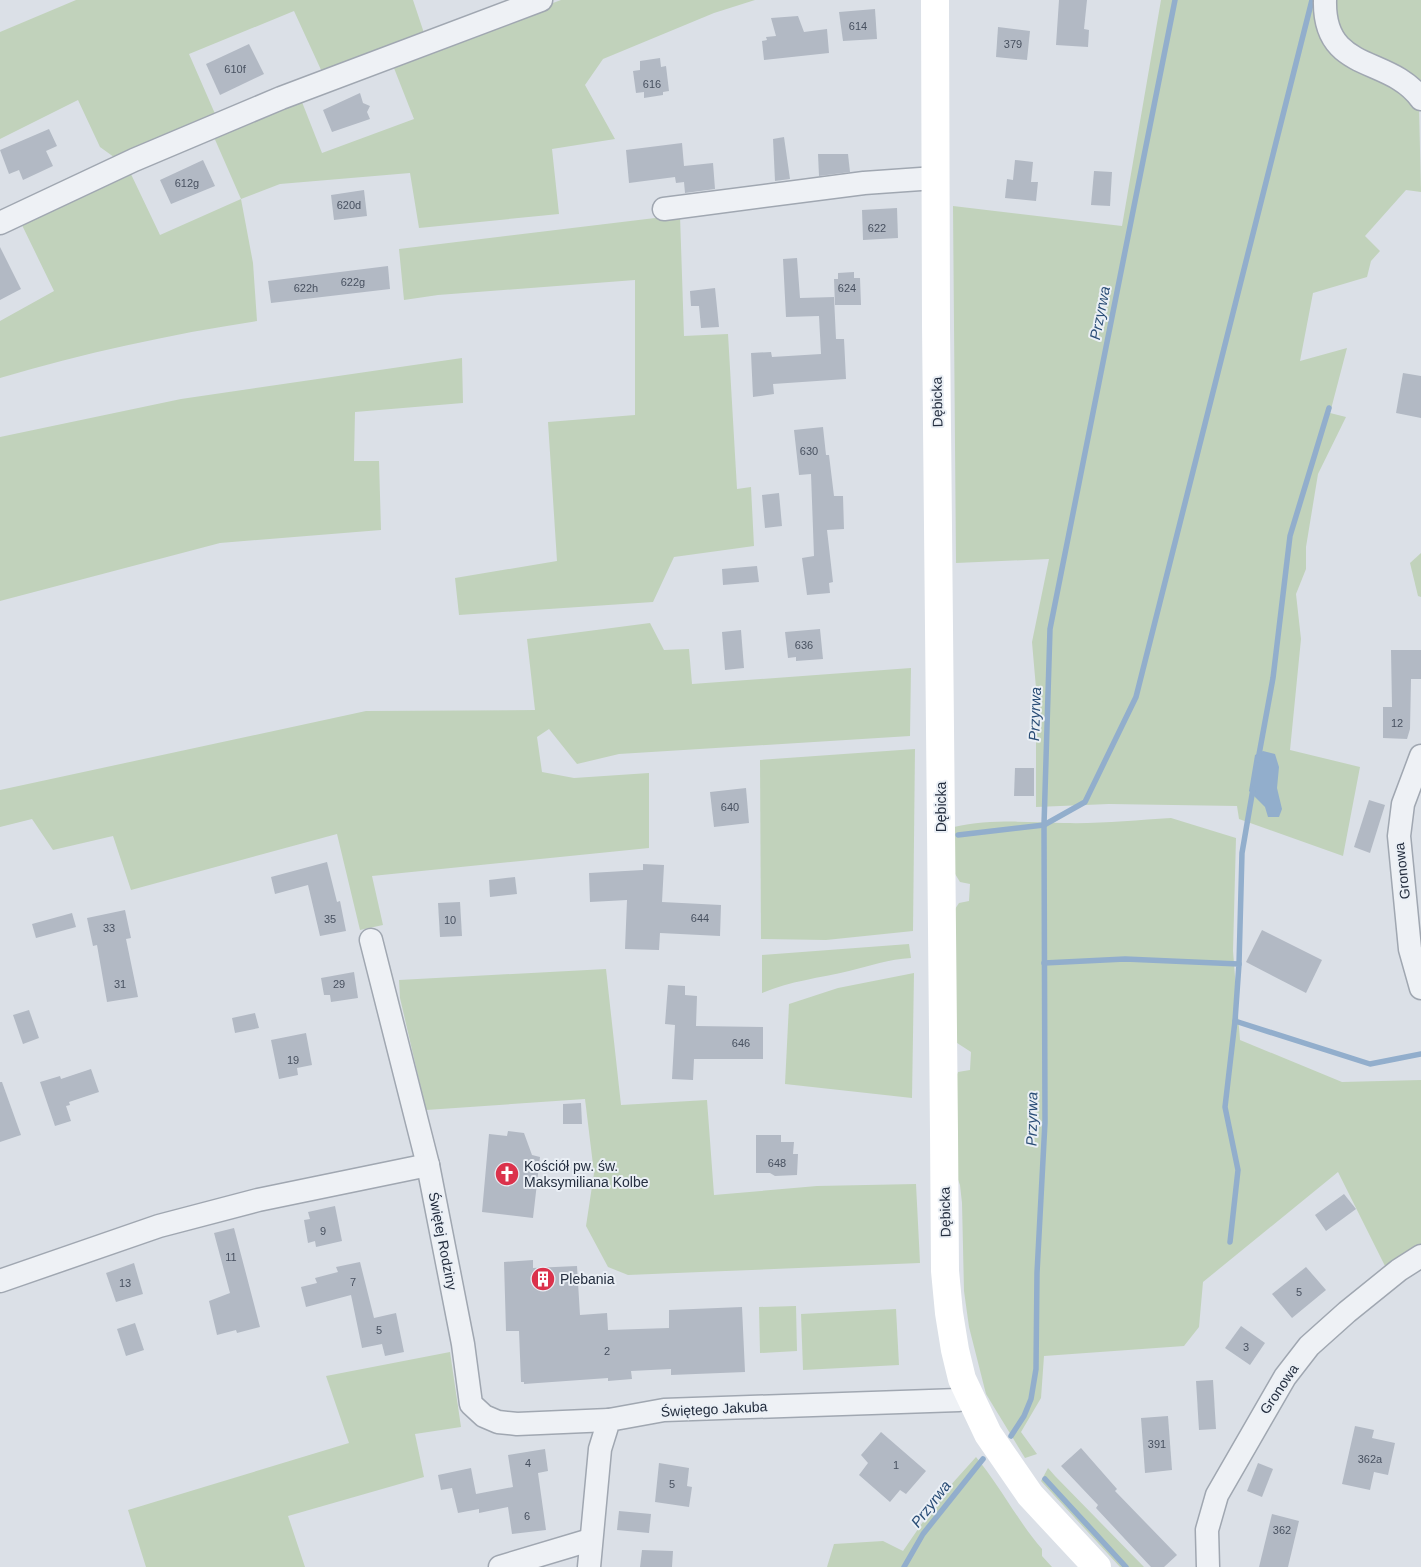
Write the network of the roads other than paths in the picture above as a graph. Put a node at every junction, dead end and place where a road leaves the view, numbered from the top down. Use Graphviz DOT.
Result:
graph roads {
  1 [pos="541,0"];
  2 [pos="935,0"];
  3 [pos="1325,0"];
  4 [pos="1421,99"];
  5 [pos="935,178"];
  6 [pos="664,209"];
  7 [pos="0,223"];
  8 [pos="1421,756"];
  9 [pos="371,940"];
  10 [pos="1421,988"];
  11 [pos="428,1165"];
  12 [pos="1421,1256"];
  13 [pos="0,1281"];
  14 [pos="968,1395"];
  15 [pos="609,1420"];
  16 [pos="590,1540"];
  17 [pos="500,1567"];
  18 [pos="589,1567"];
  19 [pos="1097,1567"];
  20 [pos="1208,1567"];
  1 -- 7 [label="street"];
  2 -- 5 [label="street, Dębicka"];
  3 -- 4 [label="street"];
  5 -- 6 [label="street"];
  5 -- 14 [label="street, Dębicka"];
  8 -- 10 [label="street, Gronowa"];
  9 -- 11 [label="street, Świętej Rodziny"];
  11 -- 13 [label="street"];
  11 -- 15 [label="street, Świętej Rodziny"];
  12 -- 20 [label="street, Gronowa"];
  14 -- 15 [label="street, Świętego Jakuba"];
  14 -- 19 [label="street, Dębicka"];
  15 -- 16 [label="street"];
  16 -- 17 [label="street"];
  16 -- 18 [label="street"];
}
